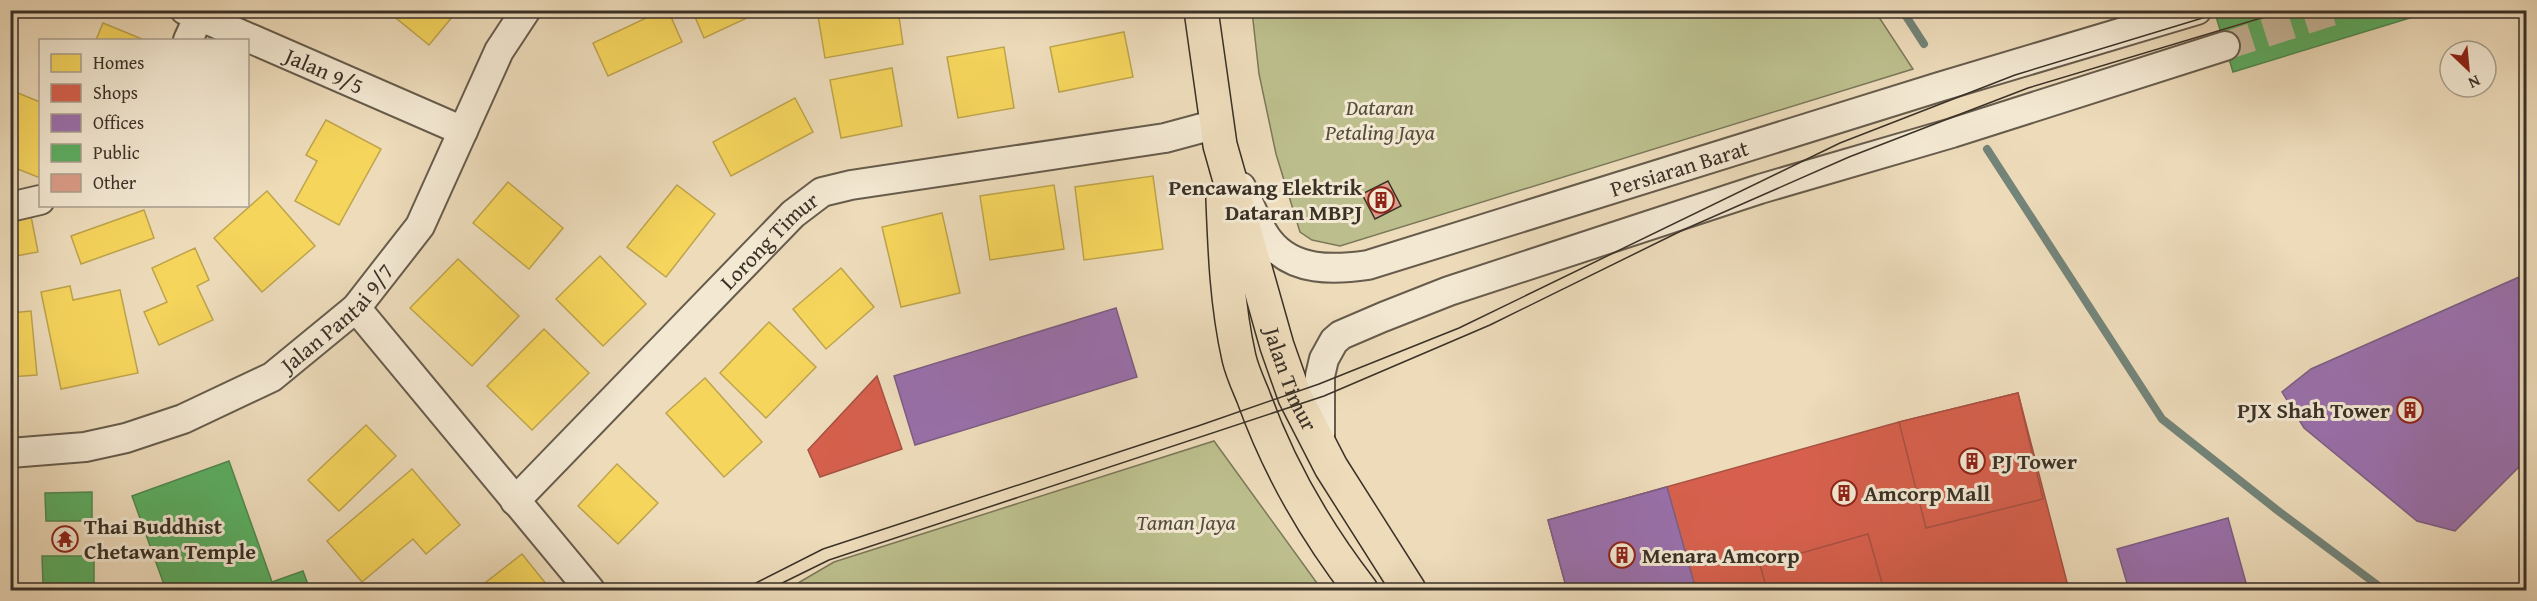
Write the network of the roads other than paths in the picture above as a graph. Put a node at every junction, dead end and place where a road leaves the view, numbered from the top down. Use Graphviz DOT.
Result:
graph roads {
  1 [pos="526,10"];
  2 [pos="1201,10"];
  3 [pos="2197,10"];
  4 [pos="2143,19"];
  5 [pos="190,22"];
  6 [pos="233,39"];
  7 [pos="249,46"];
  8 [pos="2225,46"];
  9 [pos="463,131"];
  10 [pos="1218,135"];
  11 [pos="39,200"];
  12 [pos="10,207"];
  13 [pos="356,308"];
  14 [pos="1320,444"];
  15 [pos="10,453"];
  16 [pos="515,501"];
  17 [pos="590,591"];
  18 [pos="1361,591"];
  19 [pos="1409,591"];
  1 -- 9 [label="street, Jalan Pantai 9/7"];
  2 -- 10 [label="main road, Jalan Timur"];
  3 -- 4 [label="street, Persiaran Barat"];
  4 -- 10 [label="street, Persiaran Barat"];
  5 -- 6 [label="street, Jalan 9/5"];
  7 -- 9 [label="street, Jalan 9/5"];
  8 -- 14 [label="street, Persiaran Barat"];
  9 -- 13 [label="street, Jalan Pantai 9/7"];
  10 -- 14 [label="main road, Jalan Timur"];
  10 -- 16 [label="street, Lorong Timur"];
  10 -- 18 [label="main road, Jalan Timur"];
  11 -- 12 [label="street"];
  13 -- 15 [label="street, Jalan Pantai 9/7"];
  13 -- 16 [label="street"];
  14 -- 19 [label="main road, Jalan Timur"];
  16 -- 17 [label="street"];
}
